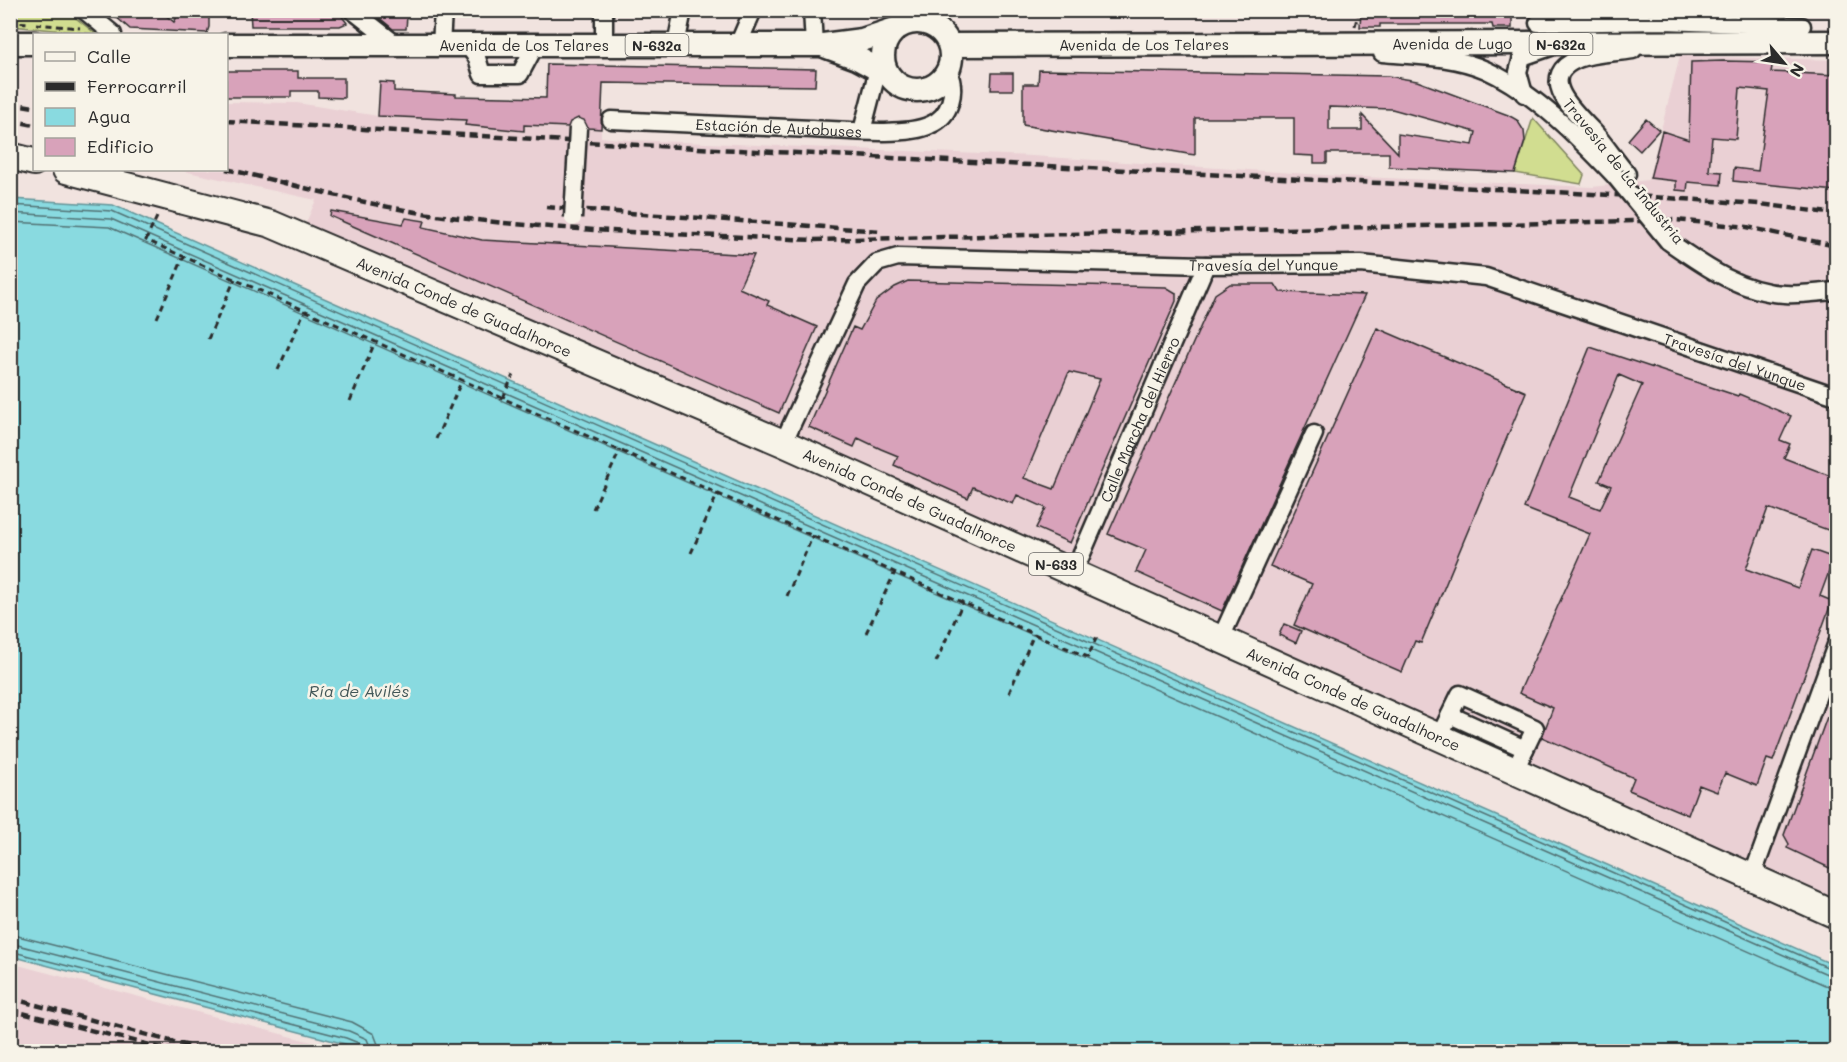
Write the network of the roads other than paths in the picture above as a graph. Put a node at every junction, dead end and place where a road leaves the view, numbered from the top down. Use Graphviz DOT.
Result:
graph roads {
  1 [pos="84,10"];
  2 [pos="352,10"];
  3 [pos="443,10"];
  4 [pos="683,10"];
  5 [pos="753,10"];
  6 [pos="812,10"];
  7 [pos="604,11"];
  8 [pos="917,16"];
  9 [pos="1663,16"];
  10 [pos="1538,23"];
  11 [pos="1802,26"];
  12 [pos="895,29"];
  13 [pos="112,33"];
  14 [pos="1836,40"];
  15 [pos="10,43"];
  16 [pos="33,43"];
  17 [pos="1559,44"];
  18 [pos="1670,44"];
  19 [pos="228,45"];
  20 [pos="676,45"];
  21 [pos="738,45"];
  22 [pos="818,45"];
  23 [pos="950,45"];
  24 [pos="1001,45"];
  25 [pos="1285,45"];
  26 [pos="398,46"];
  27 [pos="441,46"];
  28 [pos="604,46"];
  29 [pos="880,70"];
  30 [pos="948,71"];
  31 [pos="1524,94"];
  32 [pos="611,120"];
  33 [pos="578,128"];
  34 [pos="862,131"];
  35 [pos="10,156"];
  36 [pos="33,162"];
  37 [pos="70,171"];
  38 [pos="1621,175"];
  39 [pos="573,218"];
  40 [pos="1206,265"];
  41 [pos="1836,291"];
  42 [pos="1836,396"];
  43 [pos="1314,434"];
  44 [pos="783,443"];
  45 [pos="1074,572"];
  46 [pos="1221,638"];
  47 [pos="1836,645"];
  48 [pos="1445,726"];
  49 [pos="1520,760"];
  50 [pos="1752,877"];
  51 [pos="1836,915"];
  1 -- 13 [label="street"];
  2 -- 26 [label="street"];
  3 -- 27 [label="street"];
  4 -- 20 [label="street"];
  5 -- 21 [label="street"];
  6 -- 22 [label="street"];
  7 -- 28 [label="street"];
  8 -- 12 [label="main road, N-632a"];
  8 -- 23 [label="main road, N-632a"];
  9 -- 10 [label="street"];
  9 -- 11 [label="street"];
  12 -- 22 [label="main road, Avenida de Los Telares / N-632a"];
  12 -- 29 [label="main road"];
  14 -- 18 [label="main road, Avenida de Lugo / N-632a"];
  15 -- 16 [label="main road"];
  17 -- 18 [label="main road, Avenida de Lugo / N-632a"];
  17 -- 25 [label="main road, Avenida de Lugo / N-632a"];
  17 -- 31 [label="street"];
  18 -- 38 [label="street, Travesía de La Industria"];
  19 -- 26 [label="main road, Avenida de Los Telares / N-632a"];
  20 -- 21 [label="main road, Avenida de Los Telares / N-632a"];
  20 -- 28 [label="main road, Avenida de Los Telares / N-632a"];
  21 -- 22 [label="main road, Avenida de Los Telares / N-632a"];
  22 -- 29 [label="main road, Avenida de Los Telares / N-632a"];
  23 -- 24 [label="main road, Avenida de Los Telares / N-632a"];
  23 -- 30 [label="main road"];
  24 -- 25 [label="main road, Avenida de Los Telares / N-632a"];
  24 -- 30 [label="main road, Avenida de Los Telares / N-632a"];
  25 -- 31 [label="street, Travesía de La Industria"];
  26 -- 27 [label="main road, Avenida de Los Telares / N-632a"];
  27 -- 28 [label="main road, Avenida de Los Telares / N-632a"];
  29 -- 30 [label="main road, N-632a"];
  29 -- 34 [label="street, Estación de Autobuses"];
  30 -- 34 [label="street"];
  31 -- 38 [label="street, Travesía de La Industria"];
  32 -- 34 [label="street, Estación de Autobuses"];
  33 -- 39 [label="street, bridge"];
  35 -- 36 [label="highway"];
  37 -- 44 [label="highway, Avenida Conde de Guadalhorce / N-633"];
  38 -- 41 [label="street, Travesía de La Industria, bridge"];
  40 -- 42 [label="street, Travesía del Yunque"];
  40 -- 44 [label="street, Travesía del Yunque"];
  40 -- 45 [label="street, Calle Marcha del Hierro"];
  43 -- 46 [label="street"];
  44 -- 45 [label="highway, Avenida Conde de Guadalhorce / N-633"];
  45 -- 46 [label="highway, Avenida Conde de Guadalhorce / N-633"];
  46 -- 48 [label="highway, Avenida Conde de Guadalhorce / N-633"];
  47 -- 50 [label="street"];
  48 -- 49 [label="highway, Avenida Conde de Guadalhorce / N-633"];
  48 -- 49 [label="street"];
  49 -- 50 [label="highway, Avenida Conde de Guadalhorce / N-633"];
  50 -- 51 [label="highway, Avenida Conde de Guadalhorce / N-633"];
}
